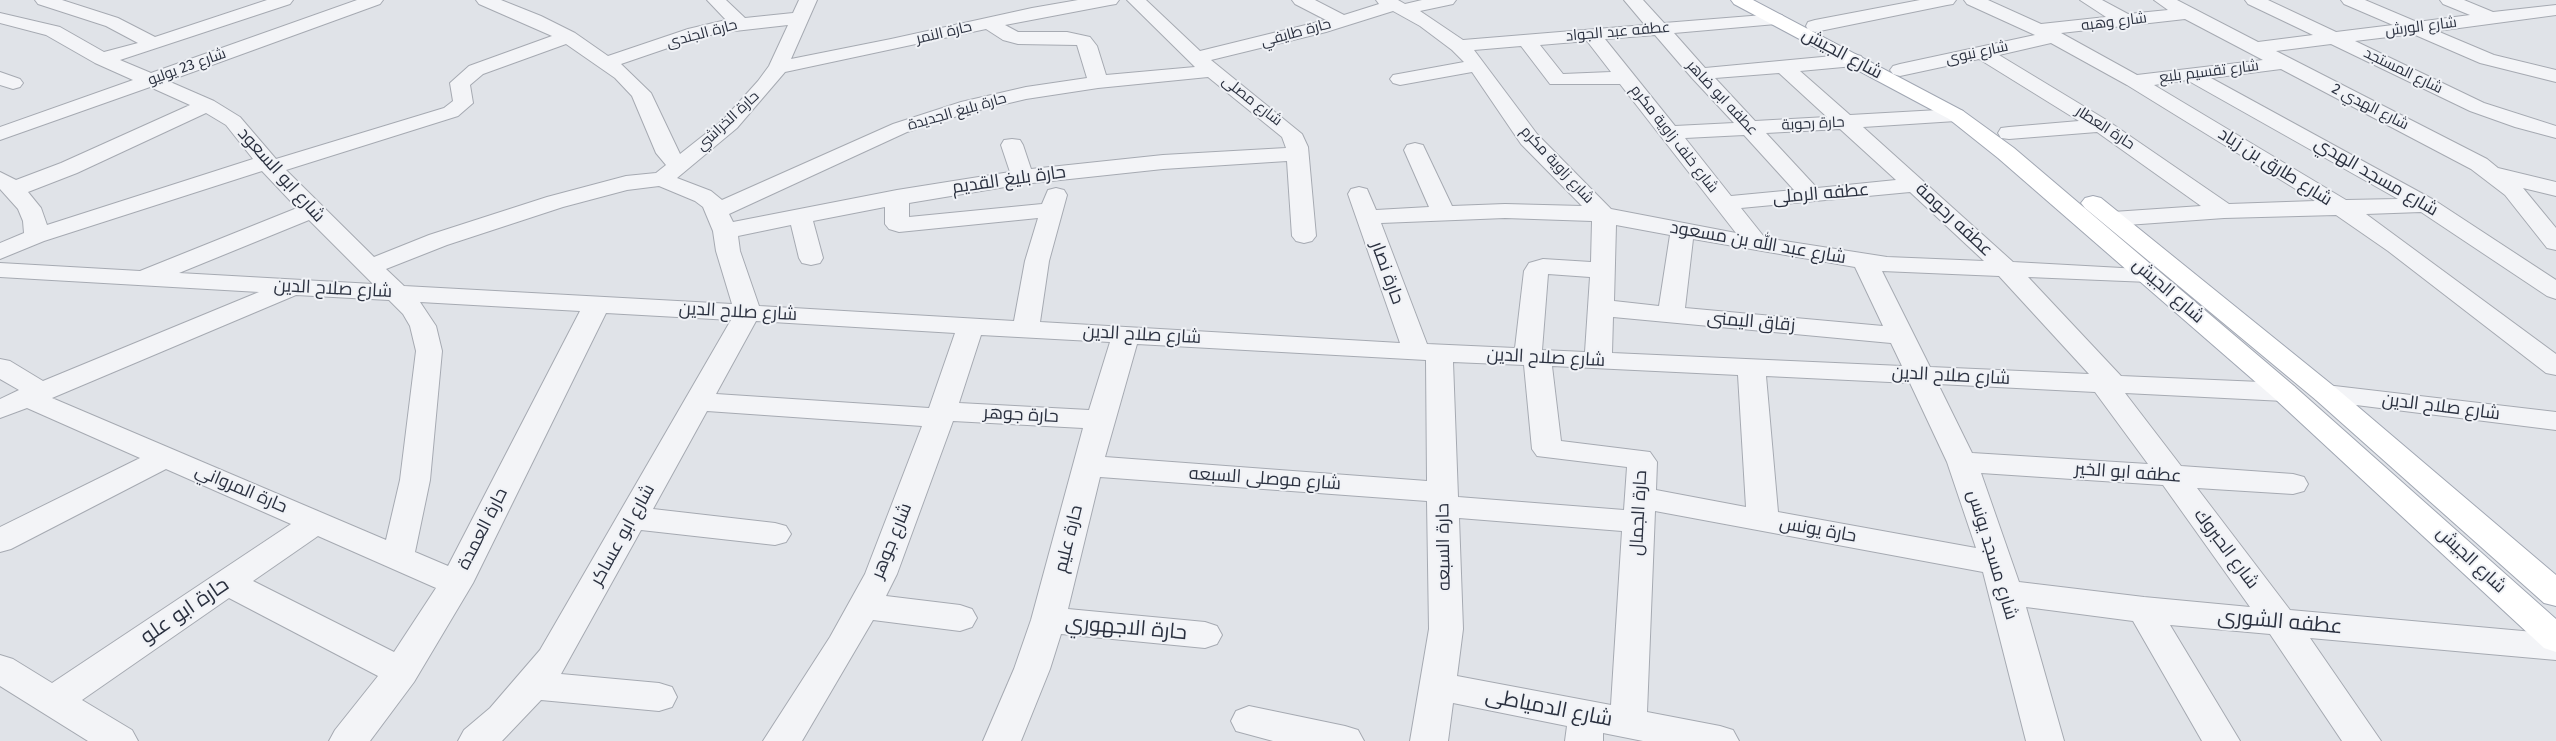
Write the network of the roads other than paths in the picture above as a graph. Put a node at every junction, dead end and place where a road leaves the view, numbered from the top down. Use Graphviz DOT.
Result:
graph roads {
  1 [pos="44,0"];
  2 [pos="284,0"];
  3 [pos="374,0"];
  4 [pos="485,0"];
  5 [pos="716,0"];
  6 [pos="1110,0"];
  7 [pos="1136,0"];
  8 [pos="1301,0"];
  9 [pos="1447,0"];
  10 [pos="1633,0"];
  11 [pos="1740,0"];
  12 [pos="1880,0"];
  13 [pos="1947,0"];
  14 [pos="1973,0"];
  15 [pos="2088,0"];
  16 [pos="2163,0"];
  17 [pos="2254,0"];
  18 [pos="2350,0"];
  19 [pos="2448,0"];
  20 [pos="2532,0"];
  21 [pos="1069,2"];
  22 [pos="1395,5"];
  23 [pos="1770,9"];
  24 [pos="1900,9"];
  25 [pos="2554,12"];
  26 [pos="2188,13"];
  27 [pos="0,18"];
  28 [pos="800,18"];
  29 [pos="2493,18"];
  30 [pos="2125,20"];
  31 [pos="1342,21"];
  32 [pos="988,22"];
  33 [pos="739,23"];
  34 [pos="1815,26"];
  35 [pos="1657,28"];
  36 [pos="2415,28"];
  37 [pos="706,30"];
  38 [pos="1591,34"];
  39 [pos="2047,34"];
  40 [pos="568,37"];
  41 [pos="2334,38"];
  42 [pos="1526,40"];
  43 [pos="1266,41"];
  44 [pos="151,45"];
  45 [pos="1459,46"];
  46 [pos="2256,48"];
  47 [pos="1981,52"];
  48 [pos="1284,54"];
  49 [pos="1196,58"];
  50 [pos="1540,58"];
  51 [pos="102,59"];
  52 [pos="1854,60"];
  53 [pos="2283,62"];
  54 [pos="606,63"];
  55 [pos="1476,64"];
  56 [pos="778,67"];
  57 [pos="1784,67"];
  58 [pos="1213,70"];
  59 [pos="1900,70"];
  60 [pos="1699,74"];
  61 [pos="2190,74"];
  62 [pos="2556,76"];
  63 [pos="1400,78"];
  64 [pos="1626,78"];
  65 [pos="150,80"];
  66 [pos="2134,81"];
  67 [pos="1098,82"];
  68 [pos="207,105"];
  69 [pos="1956,116"];
  70 [pos="1845,122"];
  71 [pos="2101,125"];
  72 [pos="1750,128"];
  73 [pos="2556,132"];
  74 [pos="1670,133"];
  75 [pos="2008,133"];
  76 [pos="0,134"];
  77 [pos="1012,145"];
  78 [pos="1415,150"];
  79 [pos="1297,154"];
  80 [pos="269,165"];
  81 [pos="670,172"];
  82 [pos="1064,172"];
  83 [pos="2492,173"];
  84 [pos="1023,177"];
  85 [pos="7,184"];
  86 [pos="1917,185"];
  87 [pos="2556,189"];
  88 [pos="1811,195"];
  89 [pos="897,198"];
  90 [pos="1725,204"];
  91 [pos="2426,205"];
  92 [pos="1363,206"];
  93 [pos="2338,206"];
  94 [pos="312,210"];
  95 [pos="1051,210"];
  96 [pos="2224,211"];
  97 [pos="1444,214"];
  98 [pos="1603,215"];
  99 [pos="800,216"];
  100 [pos="2112,218"];
  101 [pos="721,221"];
  102 [pos="1682,231"];
  103 [pos="36,236"];
  104 [pos="1304,236"];
  105 [pos="2552,236"];
  106 [pos="1757,244"];
  107 [pos="0,252"];
  108 [pos="811,258"];
  109 [pos="1865,262"];
  110 [pos="369,267"];
  111 [pos="0,270"];
  112 [pos="1604,270"];
  113 [pos="2009,270"];
  114 [pos="2149,275"];
  115 [pos="142,278"];
  116 [pos="293,287"];
  117 [pos="2556,291"];
  118 [pos="396,293"];
  119 [pos="597,304"];
  120 [pos="1601,308"];
  121 [pos="748,313"];
  122 [pos="1671,314"];
  123 [pos="971,326"];
  124 [pos="1026,329"];
  125 [pos="1126,334"];
  126 [pos="1901,336"];
  127 [pos="1427,352"];
  128 [pos="1533,357"];
  129 [pos="1598,360"];
  130 [pos="1752,366"];
  131 [pos="2556,367"];
  132 [pos="0,368"];
  133 [pos="1921,375"];
  134 [pos="2108,384"];
  135 [pos="2284,392"];
  136 [pos="2326,394"];
  137 [pos="22,399"];
  138 [pos="697,402"];
  139 [pos="941,415"];
  140 [pos="1100,420"];
  141 [pos="2556,421"];
  142 [pos="166,457"];
  143 [pos="1962,462"];
  144 [pos="1087,466"];
  145 [pos="2172,476"];
  146 [pos="2294,484"];
  147 [pos="1443,499"];
  148 [pos="1640,510"];
  149 [pos="632,518"];
  150 [pos="1763,520"];
  151 [pos="316,522"];
  152 [pos="775,534"];
  153 [pos="0,541"];
  154 [pos="398,557"];
  155 [pos="2001,578"];
  156 [pos="227,582"];
  157 [pos="456,582"];
  158 [pos="2556,594"];
  159 [pos="864,606"];
  160 [pos="2144,610"];
  161 [pos="960,618"];
  162 [pos="1048,620"];
  163 [pos="2280,622"];
  164 [pos="1205,635"];
  165 [pos="2556,639"];
  166 [pos="2556,647"];
  167 [pos="0,669"];
  168 [pos="401,672"];
  169 [pos="533,685"];
  170 [pos="1437,686"];
  171 [pos="659,697"];
  172 [pos="53,701"];
  173 [pos="1249,721"];
  174 [pos="1628,724"];
  175 [pos="1585,728"];
  176 [pos="794,738"];
  177 [pos="120,741"];
  178 [pos="348,741"];
  179 [pos="477,741"];
  180 [pos="1002,741"];
  181 [pos="1345,741"];
  182 [pos="1429,741"];
  183 [pos="1720,741"];
  184 [pos="2045,741"];
  185 [pos="2221,741"];
  186 [pos="2362,741"];
  1 -- 44 [label="street"];
  2 -- 44 [label="street"];
  3 -- 65 [label="street, شارع 23 يوليو"];
  4 -- 40 [label="street"];
  5 -- 33 [label="street"];
  6 -- 21 [label="street, حارة النمر"];
  7 -- 49 [label="street, شارع مصلى"];
  8 -- 31 [label="street"];
  9 -- 22 [label="street, حارة طايفي"];
  10 -- 35 [label="street, عطفه ابو ضاهر"];
  11 -- 23 [label="main road, شارع الجيش"];
  12 -- 24 [label="street"];
  13 -- 24 [label="street"];
  14 -- 39 [label="street, شارع طارق بن زياد"];
  15 -- 30 [label="street"];
  16 -- 26 [label="street, شارع الهدي 2"];
  17 -- 41 [label="street, شارع المستجد"];
  18 -- 36 [label="street"];
  19 -- 29 [label="street"];
  20 -- 25 [label="street"];
  21 -- 32 [label="street, حارة النمر"];
  22 -- 31 [label="street, حارة طايفي"];
  22 -- 45 [label="street, شارع زاوية مكرم"];
  23 -- 34 [label="main road, شارع الجيش"];
  23 -- 35 [label="street, عطفه عبد الجواد"];
  23 -- 52 [label="main road, شارع الجيش"];
  24 -- 34 [label="street"];
  25 -- 29 [label="street, شارع الورش"];
  26 -- 30 [label="street, شارع وهبه"];
  26 -- 46 [label="street, شارع الهدي 2"];
  27 -- 51 [label="street, شارع ابو السعود"];
  28 -- 33 [label="street, حارة الجندى"];
  28 -- 37 [label="street"];
  28 -- 56 [label="street, حارة الخراشي"];
  29 -- 36 [label="street, شارع الورش"];
  30 -- 39 [label="street, شارع وهبه"];
  31 -- 43 [label="street, حارة طايفي"];
  32 -- 56 [label="street, حارة النمر"];
  32 -- 67 [label="street"];
  33 -- 37 [label="street, حارة الجندى"];
  34 -- 59 [label="main road, شارع الجيش"];
  35 -- 38 [label="street, عطفه عبد الجواد"];
  35 -- 60 [label="street, عطفه ابو ضاهر"];
  36 -- 41 [label="street, شارع الورش"];
  36 -- 62 [label="street"];
  37 -- 54 [label="street, حارة الجندى"];
  38 -- 42 [label="street, عطفه عبد الجواد"];
  38 -- 64 [label="street, شارع خلف زاوية مكرم"];
  39 -- 47 [label="street, شارع نبوى"];
  39 -- 66 [label="street, شارع طارق بن زياد"];
  40 -- 54 [label="street"];
  40 -- 80 [label="street"];
  41 -- 46 [label="street, شارع الورش"];
  41 -- 73 [label="street, شارع المستجد"];
  42 -- 45 [label="street, عطفه عبد الجواد"];
  42 -- 50 [label="street"];
  43 -- 48 [label="street"];
  43 -- 49 [label="street, حارة طايفي"];
  44 -- 51 [label="street"];
  45 -- 55 [label="street, شارع زاوية مكرم"];
  46 -- 53 [label="street, شارع الهدي 2"];
  47 -- 59 [label="street, شارع نبوى"];
  47 -- 71 [label="street, حارة العطار"];
  49 -- 58 [label="street, شارع مصلى"];
  50 -- 55 [label="street"];
  50 -- 64 [label="street"];
  51 -- 65 [label="street, شارع ابو السعود"];
  52 -- 57 [label="street"];
  52 -- 69 [label="main road, شارع الجيش"];
  53 -- 61 [label="street, شارع تقسيم بلبع"];
  53 -- 83 [label="street, شارع الهدي 2"];
  54 -- 81 [label="street"];
  55 -- 63 [label="street"];
  55 -- 98 [label="street, شارع زاوية مكرم"];
  56 -- 81 [label="street, حارة الخراشي"];
  57 -- 60 [label="street"];
  57 -- 70 [label="street, عطفه رحومة"];
  58 -- 67 [label="street, حارة بليغ الجديدة"];
  58 -- 79 [label="street, شارع مصلى"];
  59 -- 75 [label="main road, شارع الجيش"];
  60 -- 72 [label="street, عطفه ابو ضاهر"];
  61 -- 66 [label="street, شارع تقسيم بلبع"];
  61 -- 91 [label="street, شارع مسجد الهدي"];
  64 -- 74 [label="street, شارع خلف زاوية مكرم"];
  65 -- 68 [label="street, شارع ابو السعود"];
  65 -- 76 [label="street, شارع 23 يوليو"];
  66 -- 93 [label="street, شارع طارق بن زياد"];
  67 -- 101 [label="street, حارة بليغ الجديدة"];
  68 -- 80 [label="street, شارع ابو السعود"];
  68 -- 85 [label="street"];
  69 -- 70 [label="street, حارة رحوبة"];
  69 -- 114 [label="main road, شارع الجيش"];
  70 -- 72 [label="street, حارة رحوبة"];
  70 -- 86 [label="street, عطفه رحومة"];
  71 -- 75 [label="street"];
  71 -- 96 [label="street, حارة العطار"];
  72 -- 74 [label="street, حارة رحوبة"];
  72 -- 88 [label="street, عطفه ابو ضاهر"];
  74 -- 90 [label="street, شارع خلف زاوية مكرم"];
  75 -- 100 [label="main road, شارع الجيش"];
  77 -- 84 [label="street"];
  78 -- 97 [label="street"];
  79 -- 82 [label="street, حارة بليغ القديم"];
  79 -- 104 [label="street, شارع مصلى"];
  80 -- 94 [label="street, شارع ابو السعود"];
  80 -- 103 [label="street"];
  81 -- 101 [label="street"];
  81 -- 110 [label="street"];
  82 -- 84 [label="street, حارة بليغ القديم"];
  82 -- 95 [label="street"];
  83 -- 87 [label="street"];
  83 -- 105 [label="street, شارع الهدي 2"];
  84 -- 89 [label="street, حارة بليغ القديم"];
  85 -- 103 [label="street"];
  86 -- 88 [label="street, عطفه الرملى"];
  86 -- 113 [label="street, عطفه رحومة"];
  88 -- 90 [label="street, عطفه الرملى"];
  89 -- 95 [label="street"];
  89 -- 99 [label="street, حارة بليغ القديم"];
  90 -- 106 [label="street, شارع خلف زاوية مكرم"];
  91 -- 93 [label="street"];
  91 -- 117 [label="street, شارع مسجد الهدي"];
  92 -- 97 [label="street, شارع عبد الله بن مسعود"];
  92 -- 127 [label="street, حارة نصار"];
  93 -- 96 [label="street"];
  93 -- 131 [label="street, شارع طارق بن زياد"];
  94 -- 110 [label="street, شارع ابو السعود"];
  94 -- 115 [label="street"];
  95 -- 124 [label="street"];
  96 -- 100 [label="street"];
  97 -- 98 [label="street, شارع عبد الله بن مسعود"];
  98 -- 102 [label="street, شارع عبد الله بن مسعود"];
  98 -- 112 [label="street, شارع زاوية مكرم"];
  99 -- 101 [label="street, حارة بليغ القديم"];
  99 -- 108 [label="street"];
  100 -- 136 [label="main road, شارع الجيش"];
  101 -- 121 [label="street"];
  102 -- 106 [label="street, شارع عبد الله بن مسعود"];
  102 -- 122 [label="street"];
  103 -- 107 [label="street"];
  106 -- 109 [label="street, شارع عبد الله بن مسعود"];
  109 -- 113 [label="street, شارع عبد الله بن مسعود"];
  109 -- 126 [label="street, شارع مسجد يونس"];
  110 -- 118 [label="street, شارع ابو السعود"];
  111 -- 115 [label="street, شارع صلاح الدين"];
  112 -- 120 [label="street, شارع زاوية مكرم"];
  112 -- 128 [label="street"];
  113 -- 114 [label="street, شارع عبد الله بن مسعود"];
  113 -- 134 [label="street, عطفه رحومة"];
  114 -- 135 [label="main road, شارع الجيش"];
  115 -- 116 [label="street, شارع صلاح الدين"];
  116 -- 118 [label="street, شارع صلاح الدين"];
  116 -- 137 [label="street"];
  118 -- 119 [label="street, شارع صلاح الدين"];
  118 -- 154 [label="street, شارع ابو السعود"];
  119 -- 121 [label="street, شارع صلاح الدين"];
  119 -- 157 [label="street, حارة العمدة"];
  120 -- 122 [label="street, زقاق اليمنى"];
  120 -- 129 [label="street, شارع زاوية مكرم"];
  121 -- 123 [label="street, شارع صلاح الدين"];
  121 -- 138 [label="street, شارع ابو عساكر"];
  122 -- 126 [label="street, زقاق اليمنى"];
  123 -- 124 [label="street, شارع صلاح الدين"];
  123 -- 139 [label="street, شارع جوهر"];
  124 -- 125 [label="street, شارع صلاح الدين"];
  125 -- 127 [label="street, شارع صلاح الدين"];
  125 -- 140 [label="street, حارة عليم"];
  126 -- 133 [label="street, شارع مسجد يونس"];
  127 -- 128 [label="street, شارع صلاح الدين"];
  127 -- 147 [label="street, حارة السبعه"];
  128 -- 129 [label="street, شارع صلاح الدين"];
  128 -- 148 [label="street, حارة الجمال"];
  129 -- 130 [label="street, شارع صلاح الدين"];
  130 -- 133 [label="street, شارع صلاح الدين"];
  130 -- 150 [label="street"];
  132 -- 137 [label="street, حارة المرواني"];
  133 -- 134 [label="street, شارع صلاح الدين"];
  133 -- 143 [label="street, شارع مسجد يونس"];
  134 -- 135 [label="street, شارع صلاح الدين"];
  134 -- 145 [label="street, شارع الحبروك"];
  135 -- 165 [label="main road, شارع الجيش"];
  136 -- 141 [label="street, شارع صلاح الدين"];
  136 -- 158 [label="main road, شارع الجيش"];
  137 -- 142 [label="street, حارة المرواني"];
  138 -- 139 [label="street, حارة جوهر"];
  138 -- 149 [label="street, شارع ابو عساكر"];
  139 -- 140 [label="street, حارة جوهر"];
  139 -- 159 [label="street, شارع جوهر"];
  140 -- 144 [label="street, حارة عليم"];
  142 -- 151 [label="street, حارة المرواني"];
  142 -- 153 [label="street"];
  143 -- 145 [label="street, عطفه ابو الخير"];
  143 -- 155 [label="street, شارع مسجد يونس"];
  144 -- 147 [label="street, شارع موصلى السبعه"];
  144 -- 162 [label="street, حارة عليم"];
  145 -- 146 [label="street, عطفه ابو الخير"];
  145 -- 163 [label="street, شارع الحبروك"];
  147 -- 148 [label="street, شارع موصلى السبعه"];
  147 -- 170 [label="street, حارة السبعه"];
  148 -- 150 [label="street, حارة يونس"];
  148 -- 174 [label="street, حارة الجمال"];
  149 -- 152 [label="street"];
  149 -- 169 [label="street, شارع ابو عساكر"];
  150 -- 155 [label="street, حارة يونس"];
  151 -- 154 [label="street, حارة المرواني"];
  151 -- 156 [label="street, حارة ابو علو"];
  154 -- 157 [label="street, حارة المرواني"];
  155 -- 160 [label="street, عطفه الشورى"];
  155 -- 184 [label="street, شارع مسجد يونس"];
  156 -- 168 [label="street"];
  156 -- 172 [label="street, حارة ابو علو"];
  157 -- 168 [label="street, حارة العمدة"];
  159 -- 161 [label="street"];
  159 -- 176 [label="street, شارع جوهر"];
  160 -- 163 [label="street, عطفه الشورى"];
  160 -- 185 [label="street"];
  162 -- 164 [label="street, حارة الاجهوري"];
  162 -- 180 [label="street, حارة عليم"];
  163 -- 166 [label="street, عطفه الشورى"];
  163 -- 186 [label="street, شارع الحبروك"];
  167 -- 172 [label="street"];
  168 -- 178 [label="street, حارة العمدة"];
  169 -- 171 [label="street"];
  169 -- 179 [label="street, شارع ابو عساكر"];
  170 -- 175 [label="street, شارع الدمياطى"];
  170 -- 182 [label="street, حارة السبعه"];
  172 -- 177 [label="street"];
  173 -- 181 [label="street"];
  174 -- 175 [label="street, شارع الدمياطى"];
  174 -- 183 [label="street, شارع الدمياطى"];
}
